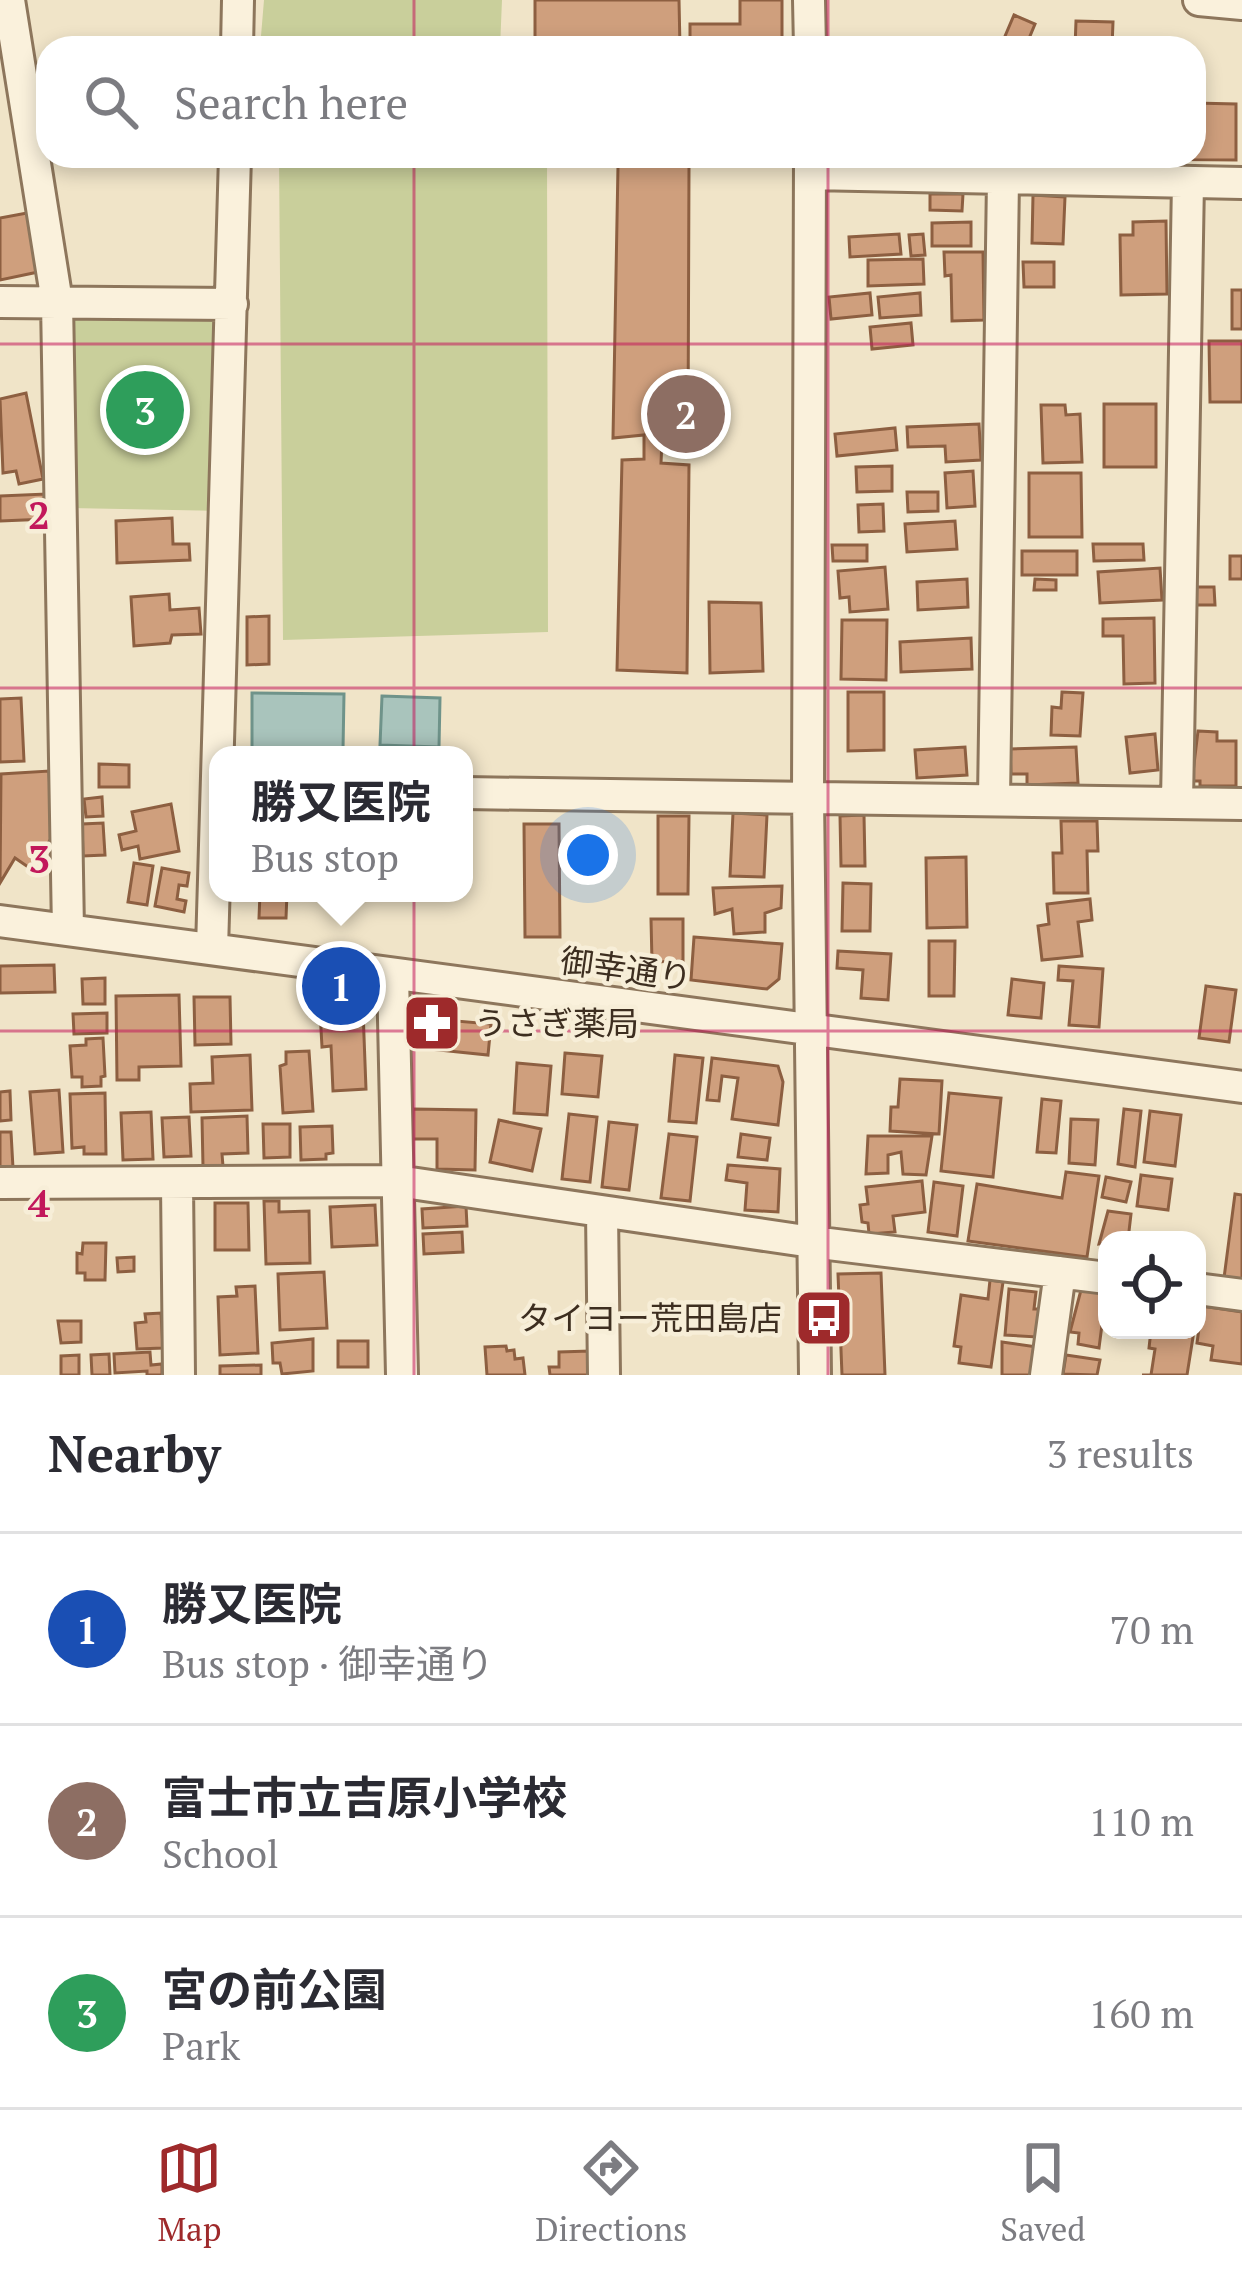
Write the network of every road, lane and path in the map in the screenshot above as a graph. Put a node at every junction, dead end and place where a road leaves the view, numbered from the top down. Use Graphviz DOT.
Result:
graph roads {
  1 [pos="9,0"];
  2 [pos="238,0"];
  3 [pos="809,0"];
  4 [pos="1199,0"];
  5 [pos="1242,4"];
  6 [pos="237,36"];
  7 [pos="810,36"];
  8 [pos="235,168"];
  9 [pos="810,168"];
  10 [pos="851,168"];
  11 [pos="1003,179"];
  12 [pos="1188,182"];
  13 [pos="1242,183"];
  14 [pos="0,302"];
  15 [pos="57,302"];
  16 [pos="232,304"];
  17 [pos="218,746"];
  18 [pos="473,793"];
  19 [pos="808,797"];
  20 [pos="994,799"];
  21 [pos="1177,802"];
  22 [pos="1242,804"];
  23 [pos="213,902"];
  24 [pos="0,921"];
  25 [pos="68,930"];
  26 [pos="212,949"];
  27 [pos="393,975"];
  28 [pos="810,1030"];
  29 [pos="1242,1087"];
  30 [pos="397,1180"];
  31 [pos="0,1183"];
  32 [pos="177,1184"];
  33 [pos="602,1212"];
  34 [pos="812,1241"];
  35 [pos="1060,1272"];
  36 [pos="1098,1277"];
  37 [pos="1206,1290"];
  38 [pos="1242,1295"];
  39 [pos="178,1375"];
  40 [pos="402,1375"];
  41 [pos="604,1375"];
  42 [pos="815,1375"];
  43 [pos="1046,1375"];
  1 -- 15 [label="street"];
  2 -- 6 [label="street"];
  3 -- 7 [label="street"];
  4 -- 5 [label="street"];
  8 -- 16 [label="street"];
  9 -- 19 [label="street"];
  10 -- 11 [label="street"];
  11 -- 12 [label="street"];
  11 -- 20 [label="street"];
  12 -- 13 [label="street"];
  12 -- 21 [label="street"];
  14 -- 15 [label="street"];
  15 -- 16 [label="street"];
  15 -- 25 [label="street"];
  16 -- 17 [label="street"];
  18 -- 19 [label="street"];
  19 -- 20 [label="street"];
  19 -- 28 [label="street"];
  20 -- 21 [label="street"];
  21 -- 22 [label="street"];
  23 -- 26 [label="street"];
  24 -- 25 [label="street, 御幸通り"];
  25 -- 26 [label="street, 御幸通り"];
  26 -- 27 [label="street, 御幸通り"];
  27 -- 28 [label="street, 御幸通り"];
  27 -- 30 [label="street"];
  28 -- 29 [label="street, 御幸通り"];
  28 -- 34 [label="street"];
  30 -- 32 [label="street"];
  30 -- 33 [label="street"];
  30 -- 40 [label="street"];
  31 -- 32 [label="street"];
  32 -- 39 [label="street"];
  33 -- 34 [label="street"];
  33 -- 41 [label="street"];
  34 -- 35 [label="street"];
  34 -- 42 [label="street"];
  35 -- 36 [label="street"];
  35 -- 43 [label="street"];
  37 -- 38 [label="street"];
}
